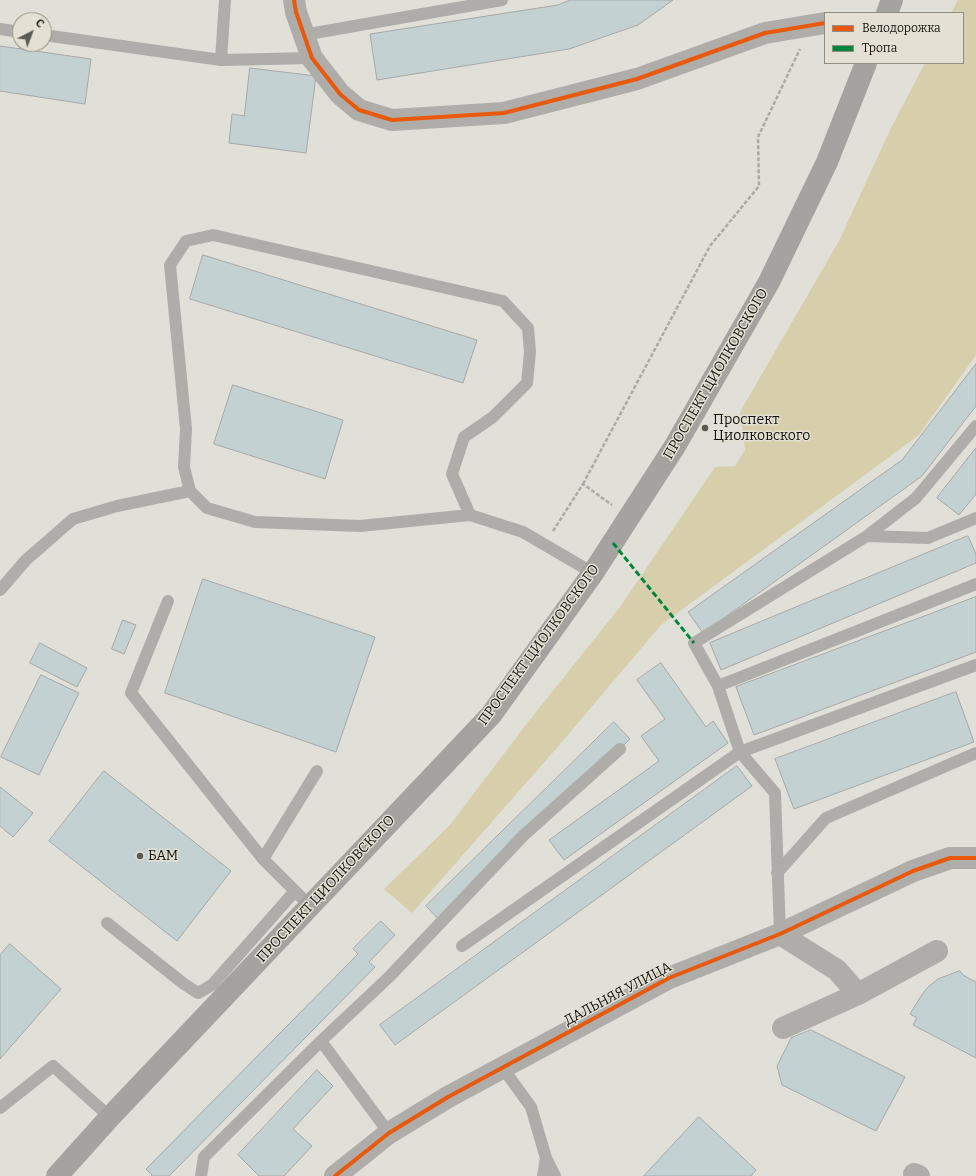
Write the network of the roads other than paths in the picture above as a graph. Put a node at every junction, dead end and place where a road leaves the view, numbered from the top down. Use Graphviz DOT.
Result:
graph roads {
  1 [pos="226,0"];
  2 [pos="294,0"];
  3 [pos="502,0"];
  4 [pos="892,0"];
  5 [pos="887,12"];
  6 [pos="818,24"];
  7 [pos="0,29"];
  8 [pos="12,31"];
  9 [pos="303,35"];
  10 [pos="52,36"];
  11 [pos="312,58"];
  12 [pos="221,60"];
  13 [pos="866,64"];
  14 [pos="976,426"];
  15 [pos="190,491"];
  16 [pos="470,515"];
  17 [pos="976,518"];
  18 [pos="867,536"];
  19 [pos="593,573"];
  20 [pos="976,584"];
  21 [pos="0,590"];
  22 [pos="168,601"];
  23 [pos="976,665"];
  24 [pos="718,686"];
  25 [pos="620,749"];
  26 [pos="740,752"];
  27 [pos="976,753"];
  28 [pos="317,771"];
  29 [pos="263,858"];
  30 [pos="976,858"];
  31 [pos="777,874"];
  32 [pos="295,891"];
  33 [pos="310,906"];
  34 [pos="107,923"];
  35 [pos="780,934"];
  36 [pos="462,946"];
  37 [pos="937,951"];
  38 [pos="858,994"];
  39 [pos="783,1028"];
  40 [pos="321,1041"];
  41 [pos="502,1067"];
  42 [pos="0,1108"];
  43 [pos="110,1116"];
  44 [pos="389,1133"];
  45 [pos="546,1158"];
  46 [pos="57,1176"];
  47 [pos="201,1176"];
  48 [pos="335,1176"];
  49 [pos="543,1176"];
  50 [pos="555,1176"];
  1 -- 12 [label="lane"];
  2 -- 9 [label="street"];
  3 -- 9 [label="lane"];
  4 -- 5 [label="main road"];
  6 -- 11 [label="street"];
  7 -- 8 [label="lane"];
  9 -- 11 [label="street"];
  10 -- 12 [label="lane"];
  11 -- 12 [label="lane"];
  13 -- 19 [label="main road, ПРОСПЕКТ ЦИОЛКОВСКОГО"];
  14 -- 18 [label="lane"];
  15 -- 16 [label="lane"];
  15 -- 16 [label="lane"];
  15 -- 21 [label="lane"];
  16 -- 19 [label="lane"];
  17 -- 18 [label="lane"];
  18 -- 24 [label="lane"];
  19 -- 33 [label="main road, ПРОСПЕКТ ЦИОЛКОВСКОГО"];
  20 -- 24 [label="lane"];
  22 -- 29 [label="lane"];
  23 -- 26 [label="lane"];
  24 -- 26 [label="lane"];
  25 -- 40 [label="lane"];
  26 -- 31 [label="lane"];
  26 -- 36 [label="lane"];
  27 -- 31 [label="lane"];
  28 -- 29 [label="lane"];
  29 -- 32 [label="lane"];
  30 -- 35 [label="street, ДАЛЬНЯЯ УЛИЦА"];
  31 -- 35 [label="lane"];
  32 -- 33 [label="lane"];
  32 -- 34 [label="lane"];
  33 -- 43 [label="main road, ПРОСПЕКТ ЦИОЛКОВСКОГО"];
  35 -- 38 [label="street"];
  35 -- 41 [label="street, ДАЛЬНЯЯ УЛИЦА"];
  37 -- 38 [label="street"];
  38 -- 39 [label="street"];
  40 -- 44 [label="lane"];
  40 -- 47 [label="lane"];
  41 -- 44 [label="street, ДАЛЬНЯЯ УЛИЦА"];
  41 -- 45 [label="lane"];
  42 -- 43 [label="lane"];
  43 -- 46 [label="main road, ПРОСПЕКТ ЦИОЛКОВСКОГО"];
  44 -- 48 [label="street, ДАЛЬНЯЯ УЛИЦА"];
  45 -- 49 [label="lane"];
  45 -- 50 [label="lane"];
}
